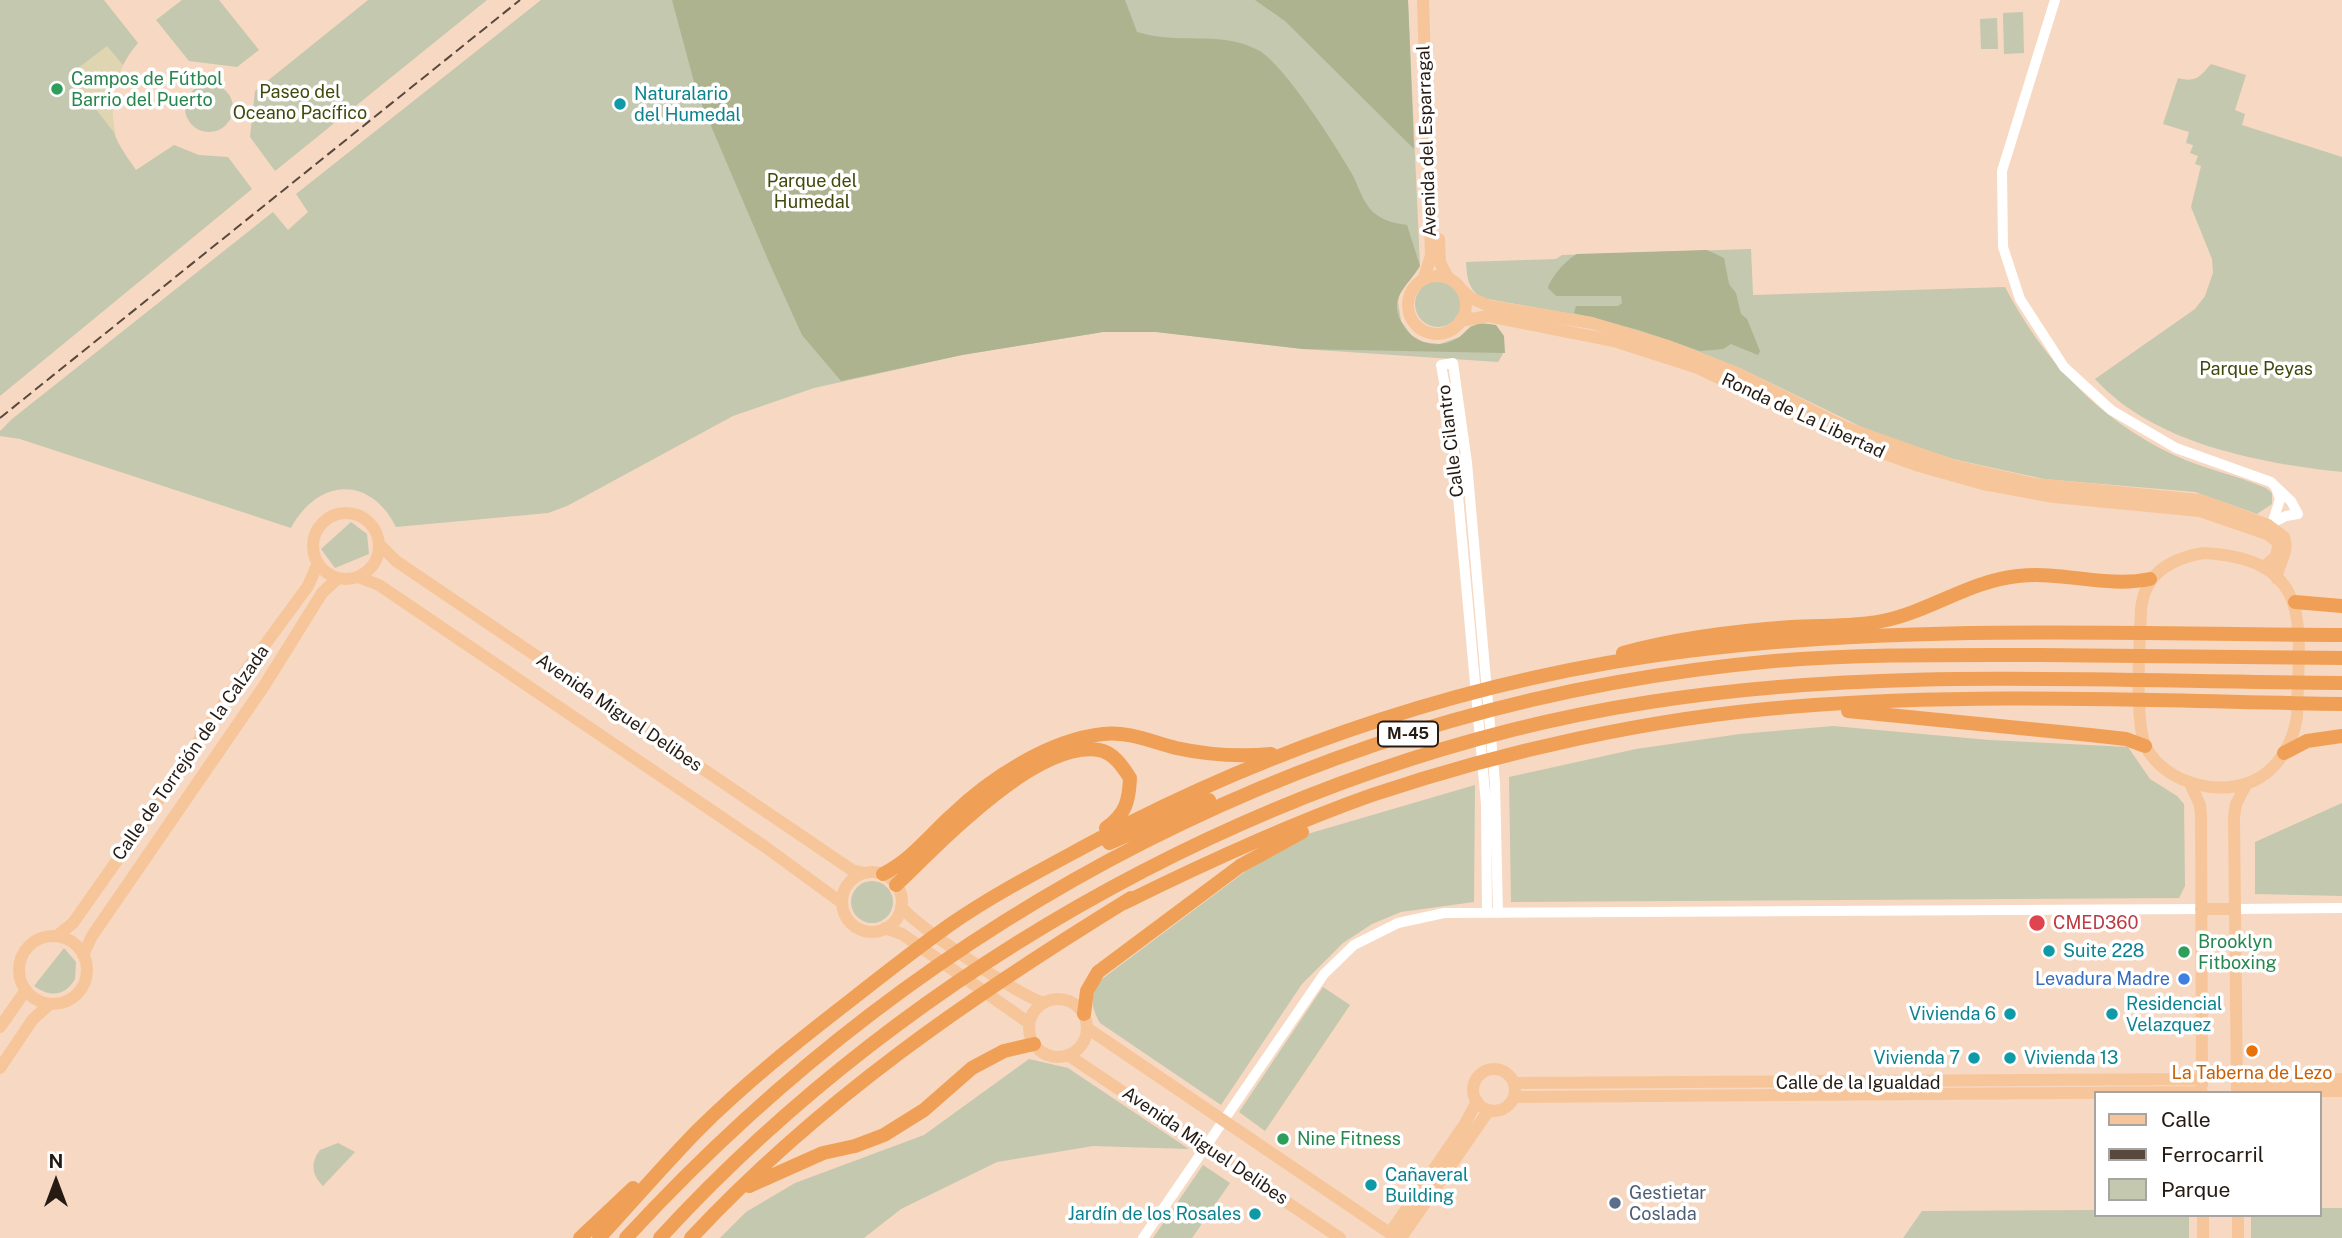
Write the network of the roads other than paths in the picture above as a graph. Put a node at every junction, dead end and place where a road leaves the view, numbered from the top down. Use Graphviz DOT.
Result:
graph roads {
  1 [pos="1423,0"];
  2 [pos="1431,0"];
  3 [pos="2055,0"];
  4 [pos="1423,279"];
  5 [pos="1449,279"];
  6 [pos="1461,289"];
  7 [pos="1460,321"];
  8 [pos="2271,482"];
  9 [pos="2271,523"];
  10 [pos="379,544"];
  11 [pos="318,564"];
  12 [pos="2264,567"];
  13 [pos="358,577"];
  14 [pos="338,578"];
  15 [pos="2150,579"];
  16 [pos="2277,579"];
  17 [pos="2342,606"];
  18 [pos="2296,608"];
  19 [pos="2342,635"];
  20 [pos="2342,658"];
  21 [pos="1555,674"];
  22 [pos="2342,683"];
  23 [pos="2342,704"];
  24 [pos="1727,715"];
  25 [pos="2342,736"];
  26 [pos="2145,746"];
  27 [pos="1283,753"];
  28 [pos="2284,753"];
  29 [pos="1300,770"];
  30 [pos="2190,783"];
  31 [pos="2247,783"];
  32 [pos="1490,785"];
  33 [pos="1374,795"];
  34 [pos="1237,828"];
  35 [pos="864,873"];
  36 [pos="1034,873"];
  37 [pos="883,874"];
  38 [pos="896,885"];
  39 [pos="842,903"];
  40 [pos="1124,903"];
  41 [pos="901,907"];
  42 [pos="2342,908"];
  43 [pos="2201,909"];
  44 [pos="2235,909"];
  45 [pos="1493,913"];
  46 [pos="885,928"];
  47 [pos="57,936"];
  48 [pos="83,955"];
  49 [pos="897,965"];
  50 [pos="26,990"];
  51 [pos="1044,1003"];
  52 [pos="50,1004"];
  53 [pos="1086,1021"];
  54 [pos="1030,1023"];
  55 [pos="0,1027"];
  56 [pos="1034,1044"];
  57 [pos="1068,1055"];
  58 [pos="0,1068"];
  59 [pos="2342,1079"];
  60 [pos="1514,1083"];
  61 [pos="2202,1088"];
  62 [pos="2237,1088"];
  63 [pos="2342,1091"];
  64 [pos="1514,1097"];
  65 [pos="1477,1101"];
  66 [pos="1489,1110"];
  67 [pos="1222,1121"];
  68 [pos="697,1131"];
  69 [pos="1205,1146"];
  70 [pos="735,1194"];
  71 [pos="2203,1217"];
  72 [pos="2238,1217"];
  73 [pos="1396,1236"];
  74 [pos="580,1238"];
  75 [pos="599,1238"];
  76 [pos="626,1238"];
  77 [pos="660,1238"];
  78 [pos="691,1238"];
  79 [pos="1143,1238"];
  80 [pos="1340,1238"];
  81 [pos="2203,1238"];
  82 [pos="2238,1238"];
  1 -- 4 [label="main road, Avenida del Esparragal"];
  2 -- 5 [label="main road, Avenida del Esparragal"];
  3 -- 8 [label="street"];
  4 -- 5 [label="main road"];
  4 -- 7 [label="main road"];
  5 -- 6 [label="main road"];
  6 -- 7 [label="main road"];
  6 -- 9 [label="main road, Ronda de La Libertad"];
  7 -- 12 [label="main road, Ronda de La Libertad"];
  8 -- 9 [label="street"];
  8 -- 9 [label="street"];
  9 -- 16 [label="main road"];
  10 -- 11 [label="main road"];
  10 -- 13 [label="main road"];
  10 -- 35 [label="main road, Avenida Miguel Delibes"];
  11 -- 14 [label="main road"];
  11 -- 47 [label="main road, Calle de Torrejón de la Calzada"];
  12 -- 15 [label="main road"];
  12 -- 16 [label="main road"];
  13 -- 14 [label="main road"];
  13 -- 39 [label="main road, Avenida Miguel Delibes"];
  14 -- 48 [label="main road, Calle de Torrejón de la Calzada"];
  15 -- 21 [label="highway"];
  15 -- 26 [label="main road"];
  16 -- 18 [label="main road"];
  17 -- 18 [label="highway"];
  18 -- 28 [label="main road"];
  19 -- 21 [label="highway"];
  20 -- 29 [label="highway, M-45"];
  21 -- 27 [label="highway"];
  22 -- 34 [label="highway, M-45"];
  23 -- 24 [label="highway"];
  24 -- 26 [label="highway"];
  24 -- 33 [label="highway"];
  25 -- 28 [label="highway"];
  26 -- 30 [label="main road"];
  27 -- 36 [label="highway"];
  27 -- 37 [label="highway"];
  28 -- 31 [label="main road"];
  29 -- 49 [label="highway"];
  29 -- 76 [label="highway, M-45"];
  30 -- 31 [label="main road"];
  30 -- 43 [label="main road"];
  31 -- 44 [label="main road"];
  32 -- 32 [label="street, Calle Cilantro"];
  32 -- 45 [label="street, Calle Cilantro"];
  33 -- 40 [label="highway"];
  33 -- 53 [label="highway"];
  34 -- 40 [label="highway"];
  34 -- 77 [label="highway, M-45"];
  35 -- 37 [label="main road"];
  35 -- 39 [label="main road"];
  36 -- 38 [label="highway"];
  36 -- 49 [label="highway"];
  37 -- 38 [label="main road"];
  38 -- 41 [label="main road"];
  39 -- 46 [label="main road"];
  40 -- 70 [label="highway"];
  41 -- 46 [label="main road"];
  41 -- 51 [label="main road"];
  42 -- 44 [label="street"];
  43 -- 44 [label="main road"];
  43 -- 45 [label="street"];
  43 -- 61 [label="main road"];
  44 -- 62 [label="main road"];
  45 -- 67 [label="street"];
  46 -- 54 [label="main road"];
  47 -- 48 [label="main road"];
  47 -- 50 [label="main road"];
  48 -- 52 [label="main road"];
  49 -- 68 [label="highway"];
  50 -- 52 [label="main road"];
  50 -- 55 [label="main road"];
  51 -- 53 [label="main road"];
  51 -- 54 [label="main road"];
  52 -- 58 [label="main road"];
  53 -- 57 [label="main road"];
  53 -- 67 [label="main road, Avenida Miguel Delibes"];
  54 -- 56 [label="main road"];
  56 -- 57 [label="main road"];
  56 -- 70 [label="highway"];
  57 -- 69 [label="main road, Avenida Miguel Delibes"];
  59 -- 62 [label="main road"];
  60 -- 61 [label="main road, Calle de la Igualdad"];
  60 -- 64 [label="main road"];
  60 -- 65 [label="main road"];
  61 -- 64 [label="main road, Calle de la Igualdad"];
  62 -- 63 [label="main road"];
  64 -- 66 [label="main road"];
  65 -- 66 [label="main road"];
  65 -- 73 [label="main road"];
  66 -- 73 [label="main road"];
  67 -- 69 [label="street"];
  67 -- 73 [label="main road, Avenida Miguel Delibes"];
  68 -- 74 [label="highway"];
  68 -- 75 [label="highway"];
  69 -- 79 [label="street"];
  69 -- 80 [label="main road, Avenida Miguel Delibes"];
  70 -- 78 [label="highway"];
  71 -- 81 [label="main road"];
  72 -- 82 [label="main road"];
}
